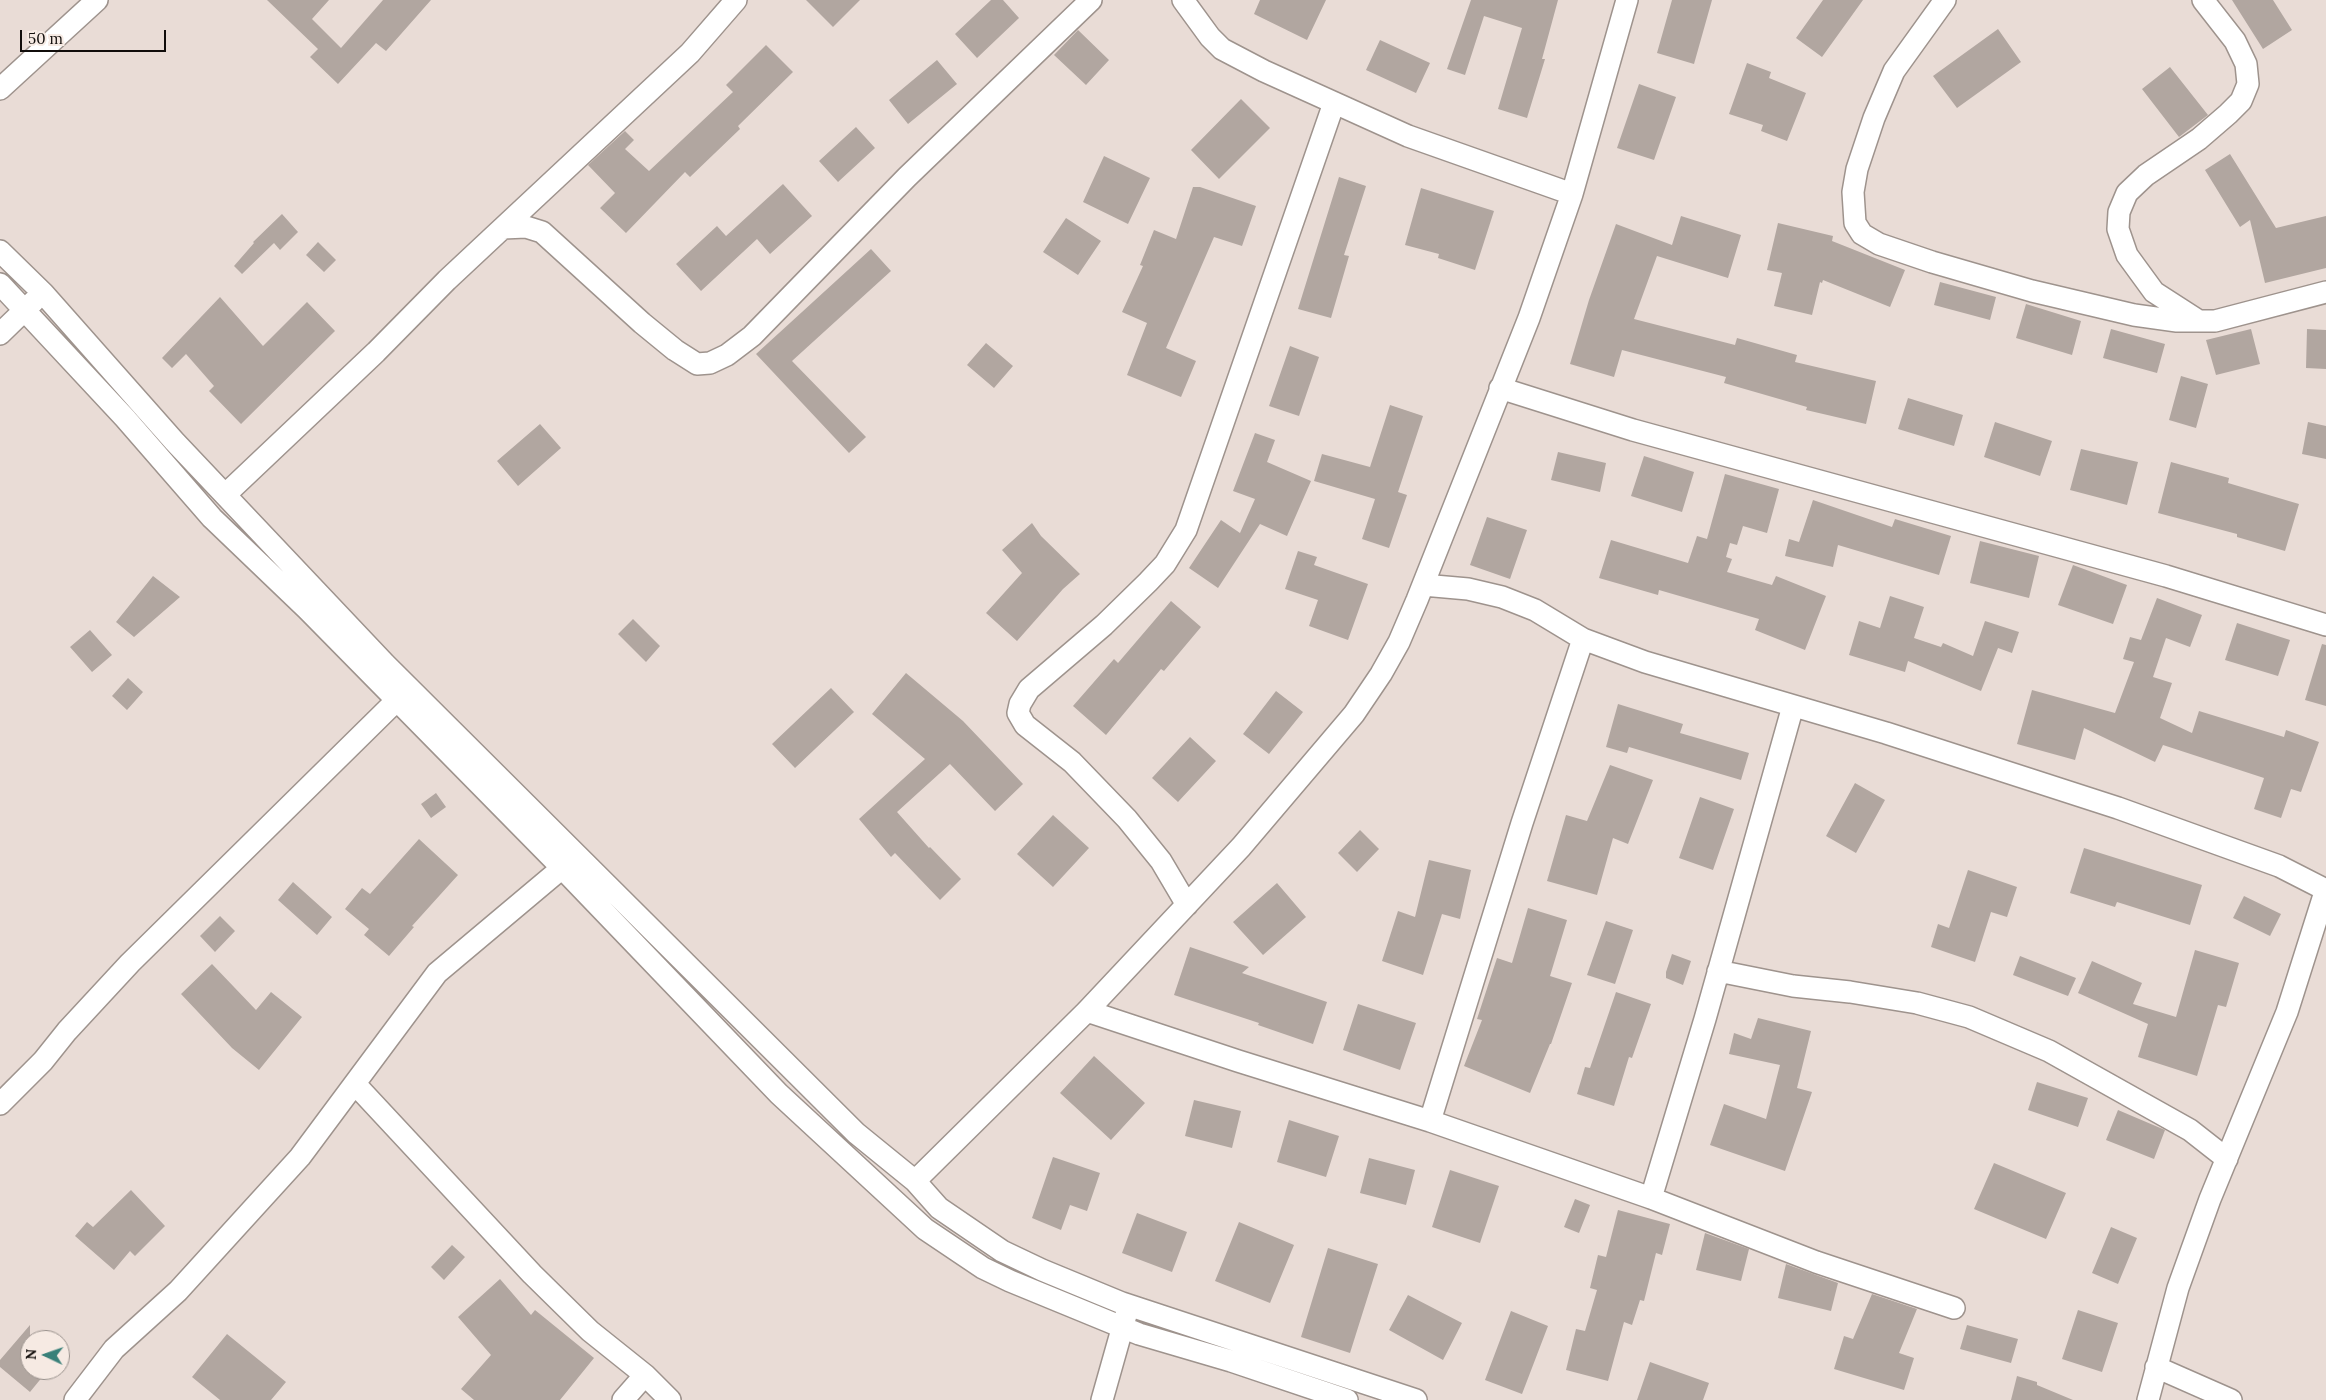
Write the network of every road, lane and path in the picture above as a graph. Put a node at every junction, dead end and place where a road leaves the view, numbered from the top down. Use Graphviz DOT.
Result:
graph roads {
  1 [pos="97,0"];
  2 [pos="736,0"];
  3 [pos="1091,0"];
  4 [pos="1183,0"];
  5 [pos="1628,0"];
  6 [pos="1944,0"];
  7 [pos="2203,0"];
  8 [pos="0,89"];
  9 [pos="1334,103"];
  10 [pos="1572,194"];
  11 [pos="503,228"];
  12 [pos="0,251"];
  13 [pos="0,284"];
  14 [pos="2326,292"];
  15 [pos="43,293"];
  16 [pos="24,311"];
  17 [pos="2198,321"];
  18 [pos="0,334"];
  19 [pos="1500,388"];
  20 [pos="226,494"];
  21 [pos="1422,585"];
  22 [pos="2326,625"];
  23 [pos="1583,639"];
  24 [pos="396,701"];
  25 [pos="1793,706"];
  26 [pos="562,868"];
  27 [pos="2326,890"];
  28 [pos="1187,905"];
  29 [pos="1718,971"];
  30 [pos="1087,1010"];
  31 [pos="355,1084"];
  32 [pos="0,1104"];
  33 [pos="1430,1121"];
  34 [pos="2227,1159"];
  35 [pos="915,1181"];
  36 [pos="1651,1198"];
  37 [pos="1129,1305"];
  38 [pos="1954,1308"];
  39 [pos="1123,1327"];
  40 [pos="2156,1367"];
  41 [pos="645,1375"];
  42 [pos="75,1400"];
  43 [pos="623,1400"];
  44 [pos="670,1400"];
  45 [pos="1102,1400"];
  46 [pos="1348,1400"];
  47 [pos="1416,1400"];
  48 [pos="2148,1400"];
  49 [pos="2231,1400"];
  1 -- 8 [label="street"];
  2 -- 11 [label="street"];
  3 -- 11 [label="street"];
  4 -- 9 [label="street"];
  5 -- 10 [label="street"];
  6 -- 17 [label="street"];
  7 -- 17 [label="street"];
  9 -- 10 [label="street"];
  9 -- 28 [label="street"];
  10 -- 19 [label="street"];
  11 -- 20 [label="street"];
  12 -- 15 [label="street"];
  13 -- 16 [label="street"];
  14 -- 17 [label="street"];
  15 -- 16 [label="street"];
  15 -- 20 [label="street"];
  16 -- 18 [label="street"];
  16 -- 24 [label="street"];
  19 -- 21 [label="street"];
  19 -- 22 [label="street"];
  20 -- 35 [label="street"];
  21 -- 23 [label="street"];
  21 -- 28 [label="street"];
  23 -- 25 [label="street"];
  23 -- 33 [label="street"];
  24 -- 26 [label="street"];
  24 -- 32 [label="street"];
  25 -- 27 [label="street"];
  25 -- 29 [label="street"];
  26 -- 31 [label="street"];
  26 -- 39 [label="street"];
  27 -- 34 [label="street"];
  28 -- 30 [label="street"];
  29 -- 34 [label="street"];
  29 -- 36 [label="street"];
  30 -- 33 [label="street"];
  30 -- 35 [label="street"];
  31 -- 41 [label="street"];
  31 -- 42 [label="street"];
  33 -- 36 [label="street"];
  34 -- 40 [label="street"];
  35 -- 37 [label="street"];
  36 -- 38 [label="street"];
  37 -- 39 [label="street"];
  37 -- 47 [label="street"];
  39 -- 45 [label="street"];
  39 -- 46 [label="street"];
  40 -- 48 [label="street"];
  40 -- 49 [label="street"];
  41 -- 43 [label="street"];
  41 -- 44 [label="street"];
}
